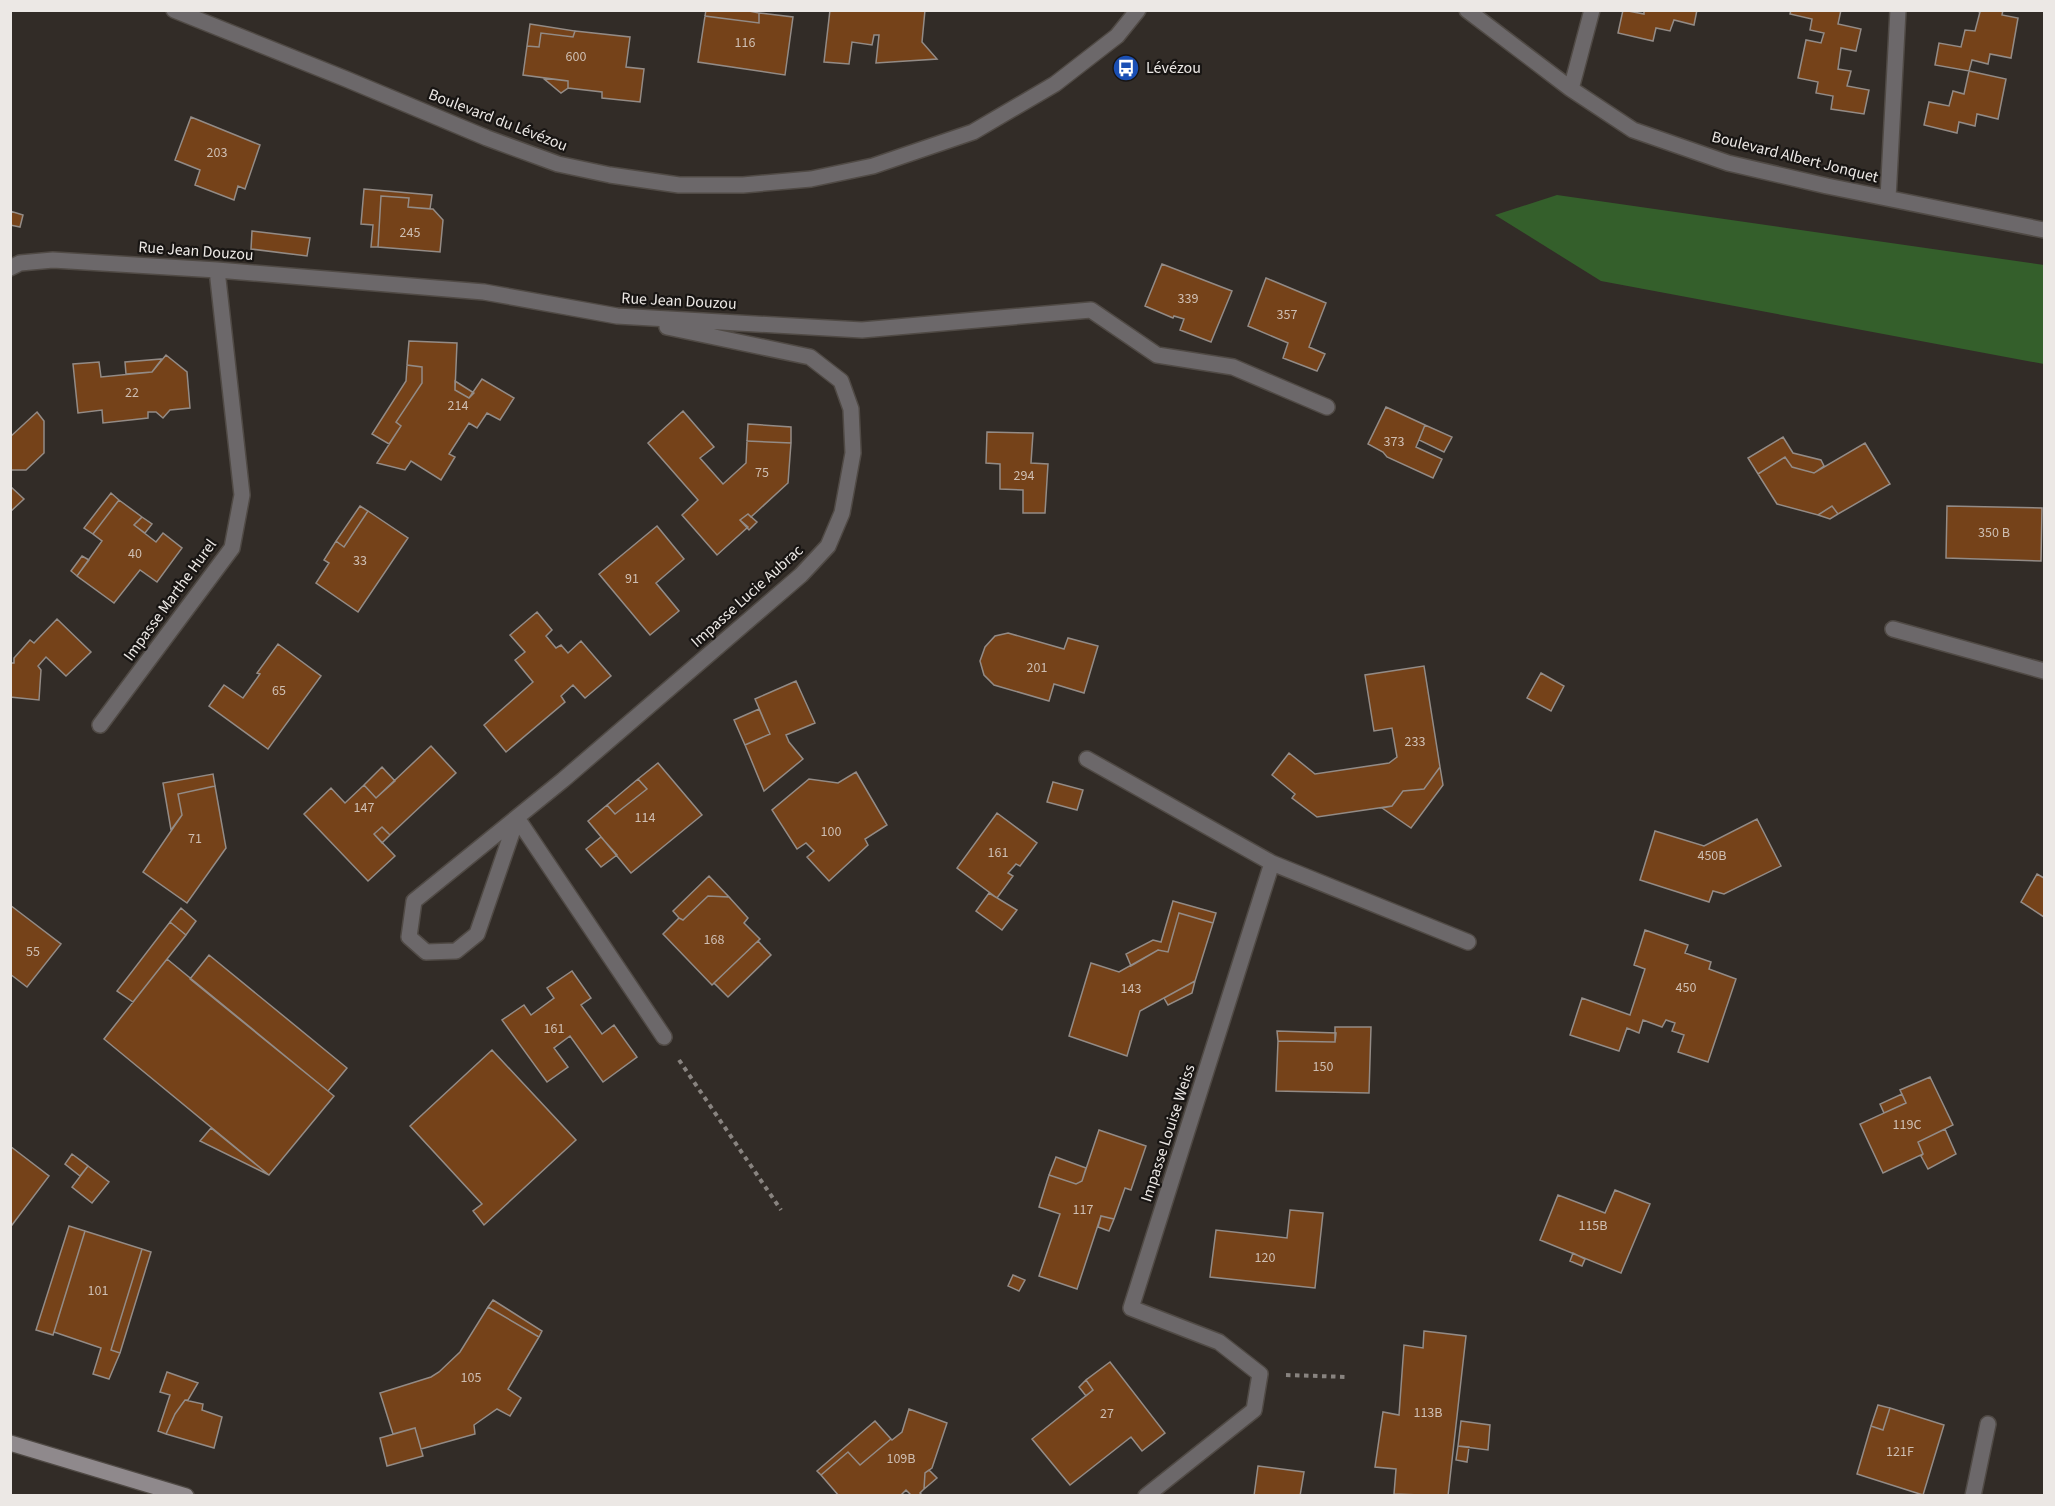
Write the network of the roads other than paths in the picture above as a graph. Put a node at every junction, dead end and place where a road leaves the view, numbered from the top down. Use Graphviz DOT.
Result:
graph roads {
  1 [pos="174,10"];
  2 [pos="1138,10"];
  3 [pos="1467,10"];
  4 [pos="1593,10"];
  5 [pos="1898,10"];
  6 [pos="1571,89"];
  7 [pos="1888,198"];
  8 [pos="2044,230"];
  9 [pos="10,268"];
  10 [pos="217,270"];
  11 [pos="617,316"];
  12 [pos="1327,407"];
  13 [pos="1893,629"];
  14 [pos="2044,672"];
  15 [pos="100,725"];
  16 [pos="1087,759"];
  17 [pos="517,818"];
  18 [pos="1272,863"];
  19 [pos="1468,942"];
  20 [pos="664,1037"];
  21 [pos="1988,1424"];
  22 [pos="10,1443"];
  23 [pos="186,1496"];
  24 [pos="1146,1496"];
  25 [pos="1973,1496"];
  1 -- 2 [label="street, Boulevard du Lévézou"];
  3 -- 6 [label="street, Boulevard Albert Jonquet"];
  4 -- 6 [label="street"];
  5 -- 7 [label="street"];
  6 -- 7 [label="street, Boulevard Albert Jonquet"];
  7 -- 8 [label="street, Boulevard Albert Jonquet"];
  9 -- 10 [label="street, Rue Jean Douzou"];
  10 -- 11 [label="street, Rue Jean Douzou"];
  10 -- 15 [label="street, Impasse Marthe Hurel"];
  11 -- 12 [label="street, Rue Jean Douzou"];
  11 -- 17 [label="street, Impasse Lucie Aubrac"];
  13 -- 14 [label="street"];
  16 -- 18 [label="street"];
  17 -- 17 [label="street, Impasse Lucie Aubrac"];
  17 -- 20 [label="street"];
  18 -- 19 [label="street"];
  18 -- 24 [label="street, Impasse Louise Weiss"];
  21 -- 25 [label="street"];
  22 -- 23 [label="main road"];
}
